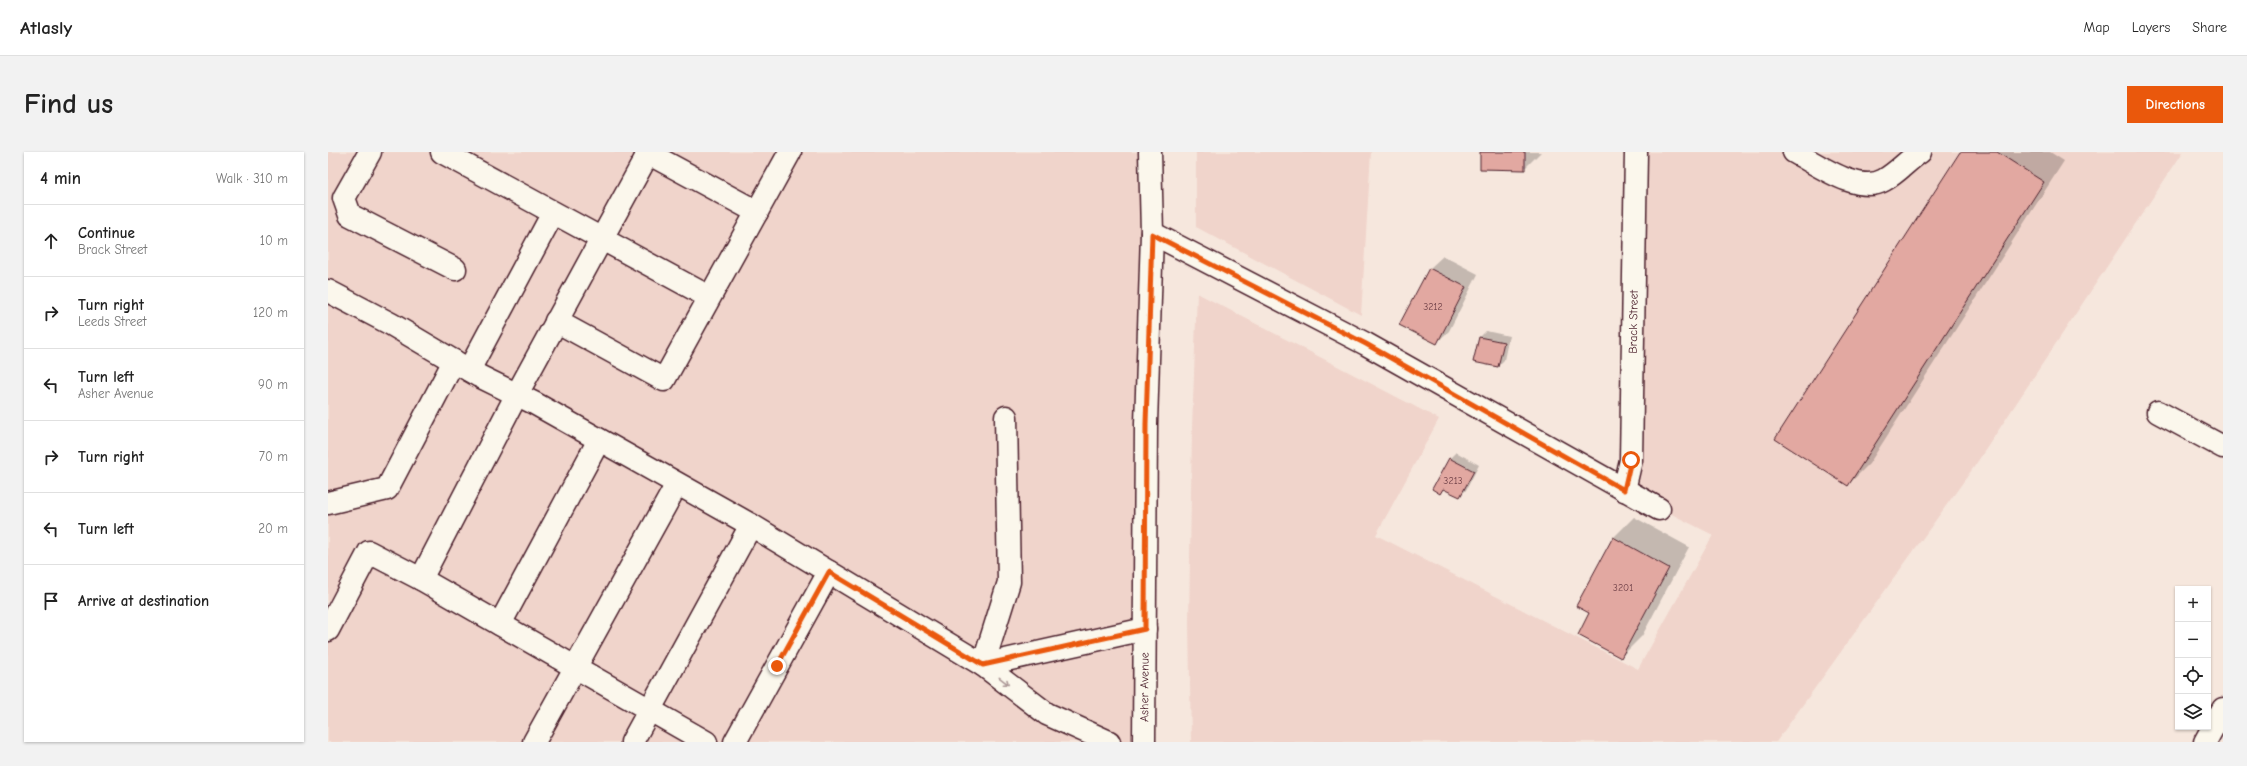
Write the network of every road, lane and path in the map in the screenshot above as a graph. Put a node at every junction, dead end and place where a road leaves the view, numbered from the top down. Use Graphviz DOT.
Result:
graph roads {
  1 [pos="370,152"];
  2 [pos="442,152"];
  3 [pos="648,152"];
  4 [pos="790,152"];
  5 [pos="1150,152"];
  6 [pos="1636,152"];
  7 [pos="1794,152"];
  8 [pos="1920,152"];
  9 [pos="757,212"];
  10 [pos="552,213"];
  11 [pos="1152,234"];
  12 [pos="601,239"];
  13 [pos="454,269"];
  14 [pos="328,291"];
  15 [pos="709,297"];
  16 [pos="556,321"];
  17 [pos="462,366"];
  18 [pos="517,394"];
  19 [pos="2158,412"];
  20 [pos="1006,417"];
  21 [pos="599,440"];
  22 [pos="2223,447"];
  23 [pos="677,484"];
  24 [pos="1624,490"];
  25 [pos="328,503"];
  26 [pos="1659,509"];
  27 [pos="751,526"];
  28 [pos="829,572"];
  29 [pos="421,579"];
  30 [pos="500,624"];
  31 [pos="1145,629"];
  32 [pos="328,630"];
  33 [pos="983,665"];
  34 [pos="576,667"];
  35 [pos="2223,709"];
  36 [pos="650,710"];
  37 [pos="534,742"];
  38 [pos="632,742"];
  39 [pos="706,742"];
  40 [pos="735,742"];
  41 [pos="1109,742"];
  42 [pos="1144,742"];
  43 [pos="2205,742"];
  1 -- 13 [label="street"];
  2 -- 10 [label="street"];
  3 -- 9 [label="street"];
  3 -- 12 [label="street"];
  4 -- 9 [label="street"];
  5 -- 11 [label="street, Asher Avenue"];
  6 -- 24 [label="street, Brack Street"];
  7 -- 8 [label="street"];
  9 -- 15 [label="street"];
  10 -- 12 [label="street"];
  10 -- 17 [label="street"];
  11 -- 24 [label="street"];
  11 -- 31 [label="street, Asher Avenue"];
  12 -- 15 [label="street"];
  12 -- 16 [label="street"];
  14 -- 17 [label="street"];
  15 -- 16 [label="street"];
  16 -- 18 [label="street"];
  17 -- 18 [label="street"];
  17 -- 25 [label="street"];
  18 -- 21 [label="street"];
  18 -- 29 [label="street"];
  19 -- 22 [label="street"];
  20 -- 33 [label="street"];
  21 -- 23 [label="street"];
  21 -- 30 [label="street"];
  23 -- 27 [label="street"];
  23 -- 34 [label="street"];
  24 -- 26 [label="street"];
  27 -- 28 [label="street"];
  27 -- 36 [label="street"];
  28 -- 33 [label="street"];
  28 -- 40 [label="street"];
  29 -- 30 [label="street"];
  29 -- 32 [label="street"];
  30 -- 34 [label="street"];
  31 -- 33 [label="street"];
  31 -- 42 [label="street, Asher Avenue"];
  33 -- 41 [label="street, one-way"];
  34 -- 36 [label="street"];
  34 -- 37 [label="street"];
  35 -- 43 [label="street"];
  36 -- 38 [label="street"];
  36 -- 39 [label="street"];
}
